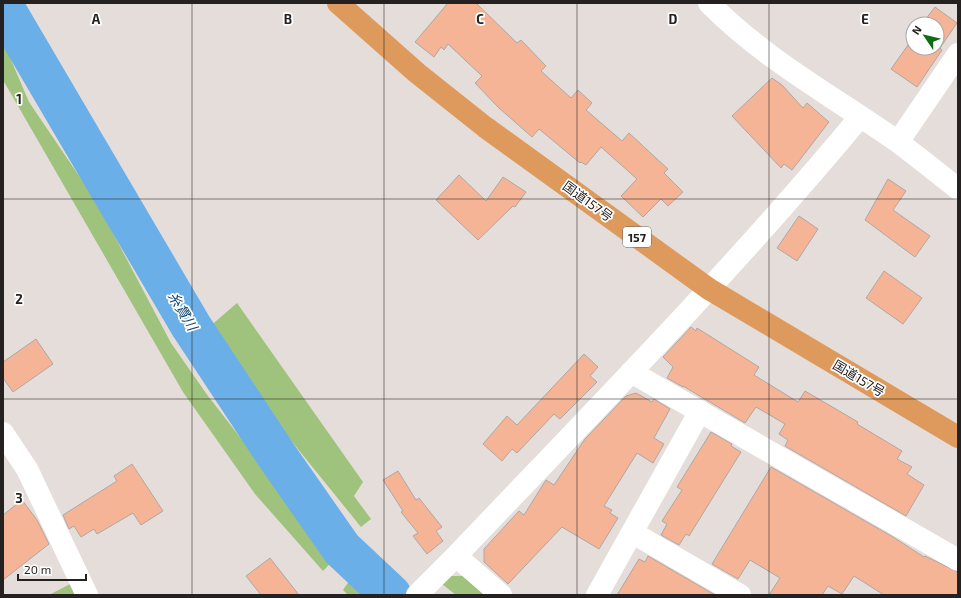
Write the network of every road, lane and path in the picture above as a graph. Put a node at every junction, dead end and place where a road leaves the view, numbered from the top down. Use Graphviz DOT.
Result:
graph roads {
  1 [pos="338,3"];
  2 [pos="709,3"];
  3 [pos="958,54"];
  4 [pos="860,117"];
  5 [pos="898,142"];
  6 [pos="958,188"];
  7 [pos="710,289"];
  8 [pos="631,372"];
  9 [pos="700,412"];
  10 [pos="3,432"];
  11 [pos="958,437"];
  12 [pos="632,533"];
  13 [pos="456,556"];
  14 [pos="958,560"];
  15 [pos="87,595"];
  16 [pos="417,595"];
  17 [pos="501,595"];
  18 [pos="597,595"];
  19 [pos="740,595"];
  1 -- 7 [label="highway, 国道157号 / 157"];
  2 -- 4 [label="street"];
  3 -- 5 [label="street"];
  4 -- 5 [label="street"];
  4 -- 7 [label="street"];
  5 -- 6 [label="street"];
  7 -- 8 [label="street"];
  7 -- 11 [label="highway, 国道157号 / 157"];
  8 -- 9 [label="street"];
  8 -- 13 [label="street"];
  9 -- 12 [label="street"];
  9 -- 14 [label="street"];
  10 -- 15 [label="street"];
  12 -- 18 [label="street"];
  12 -- 19 [label="street"];
  13 -- 16 [label="street"];
  13 -- 17 [label="street"];
}
